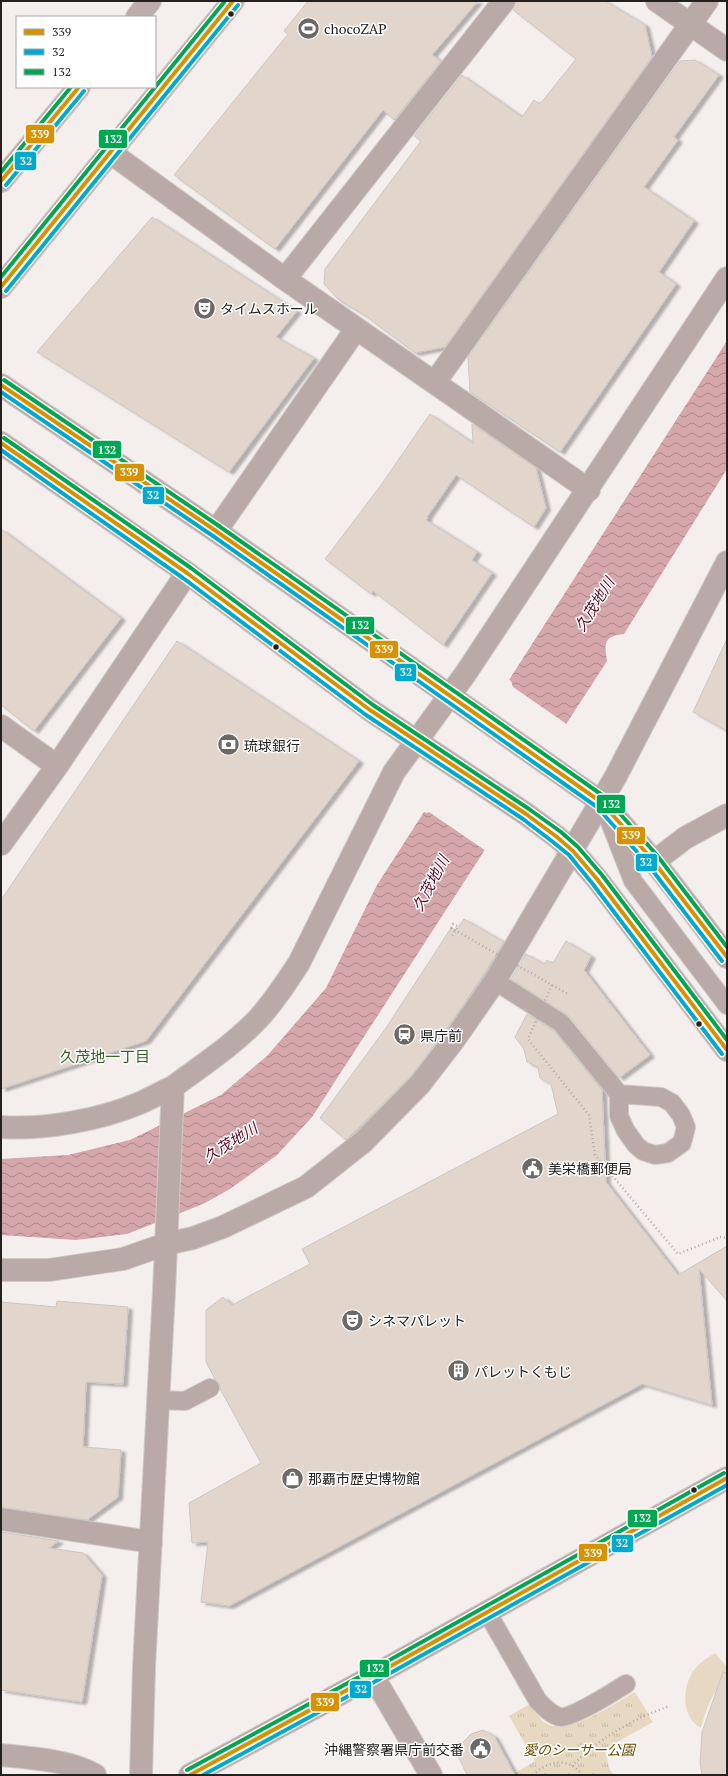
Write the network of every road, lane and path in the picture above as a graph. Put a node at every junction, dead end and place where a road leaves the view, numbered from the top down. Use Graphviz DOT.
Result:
graph roads {
  1 [pos="150,1"];
  2 [pos="233,1"];
  3 [pos="504,1"];
  4 [pos="657,1"];
  5 [pos="707,1"];
  6 [pos="137,16"];
  7 [pos="691,25"];
  8 [pos="727,50"];
  9 [pos="78,88"];
  10 [pos="111,154"];
  11 [pos="1,181"];
  12 [pos="727,278"];
  13 [pos="285,279"];
  14 [pos="1,287"];
  15 [pos="356,329"];
  16 [pos="435,382"];
  17 [pos="1,385"];
  18 [pos="1,443"];
  19 [pos="588,490"];
  20 [pos="216,530"];
  21 [pos="727,562"];
  22 [pos="187,573"];
  23 [pos="721,590"];
  24 [pos="450,697"];
  25 [pos="1,726"];
  26 [pos="416,740"];
  27 [pos="57,766"];
  28 [pos="601,802"];
  29 [pos="727,815"];
  30 [pos="1,844"];
  31 [pos="573,851"];
  32 [pos="655,861"];
  33 [pos="451,938"];
  34 [pos="727,957"];
  35 [pos="496,981"];
  36 [pos="552,985"];
  37 [pos="568,994"];
  38 [pos="727,1005"];
  39 [pos="727,1050"];
  40 [pos="173,1087"];
  41 [pos="619,1094"];
  42 [pos="1,1127"];
  43 [pos="727,1238"];
  44 [pos="166,1244"];
  45 [pos="1,1270"];
  46 [pos="210,1388"];
  47 [pos="159,1400"];
  48 [pos="727,1478"];
  49 [pos="1,1519"];
  50 [pos="151,1542"];
  51 [pos="487,1612"];
  52 [pos="372,1676"];
  53 [pos="626,1684"];
  54 [pos="670,1706"];
  55 [pos="1,1754"];
  56 [pos="572,1766"];
  57 [pos="95,1775"];
  58 [pos="141,1775"];
  59 [pos="190,1775"];
  60 [pos="431,1775"];
  61 [pos="533,1775"];
  62 [pos="582,1775"];
  1 -- 6 [label="highway"];
  2 -- 10 [label="highway"];
  3 -- 13 [label="street"];
  4 -- 7 [label="street"];
  5 -- 7 [label="street"];
  7 -- 8 [label="street"];
  7 -- 16 [label="street"];
  9 -- 11 [label="highway"];
  10 -- 13 [label="street"];
  10 -- 14 [label="highway"];
  12 -- 19 [label="street"];
  13 -- 15 [label="street"];
  15 -- 16 [label="street"];
  15 -- 20 [label="street"];
  16 -- 19 [label="street"];
  17 -- 20 [label="main road"];
  18 -- 22 [label="main road"];
  19 -- 24 [label="street"];
  20 -- 24 [label="main road"];
  21 -- 23 [label="street"];
  22 -- 26 [label="main road"];
  22 -- 27 [label="street"];
  23 -- 28 [label="street"];
  24 -- 26 [label="street"];
  24 -- 28 [label="main road"];
  25 -- 27 [label="street"];
  26 -- 31 [label="main road"];
  26 -- 40 [label="street"];
  27 -- 30 [label="street"];
  28 -- 31 [label="street"];
  28 -- 32 [label="main road"];
  28 -- 38 [label="lane"];
  29 -- 32 [label="street"];
  31 -- 35 [label="street"];
  31 -- 39 [label="main road"];
  32 -- 34 [label="main road"];
  33 -- 36 [label="path, bridge"];
  35 -- 41 [label="lane"];
  35 -- 44 [label="street"];
  36 -- 37 [label="path, bridge"];
  36 -- 43 [label="path, bridge"];
  40 -- 42 [label="street"];
  40 -- 44 [label="street"];
  44 -- 45 [label="street"];
  44 -- 47 [label="street"];
  46 -- 47 [label="lane"];
  47 -- 50 [label="street"];
  48 -- 51 [label="main road"];
  49 -- 50 [label="street"];
  50 -- 58 [label="street"];
  51 -- 52 [label="main road"];
  51 -- 53 [label="lane"];
  52 -- 59 [label="main road"];
  52 -- 60 [label="street"];
  54 -- 56 [label="path"];
  55 -- 57 [label="street"];
  56 -- 61 [label="path"];
  56 -- 62 [label="path"];
}
